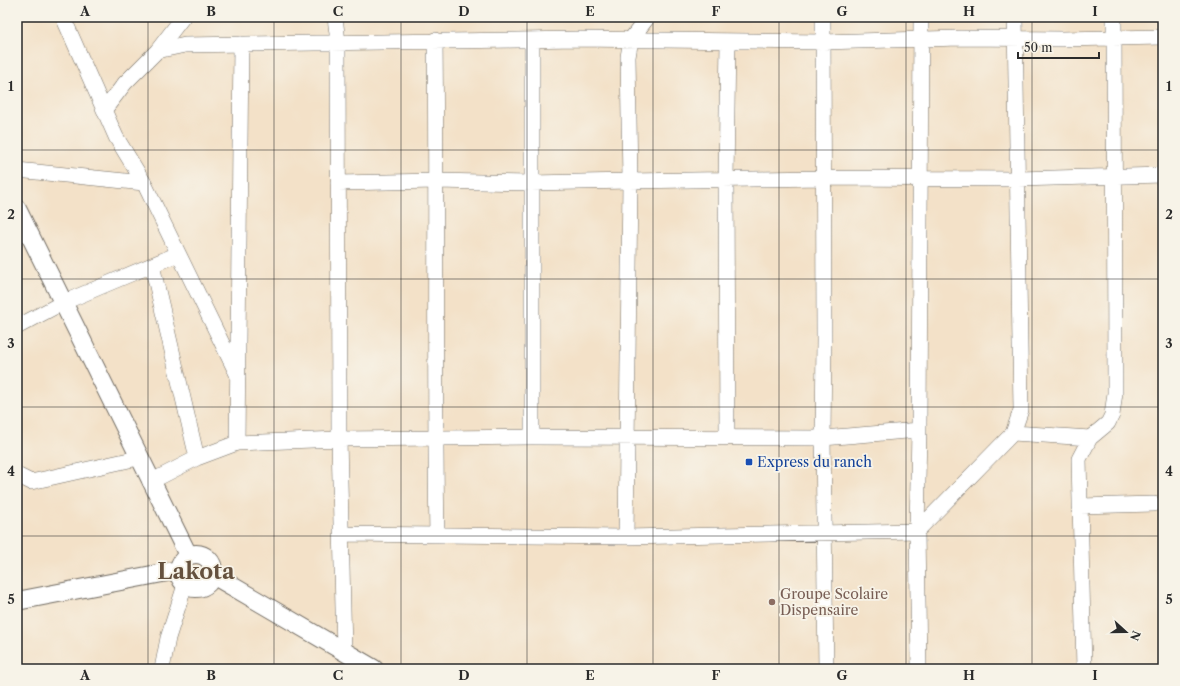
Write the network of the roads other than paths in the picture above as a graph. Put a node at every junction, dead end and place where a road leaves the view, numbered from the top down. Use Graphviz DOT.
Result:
graph roads {
  1 [pos="63,17"];
  2 [pos="183,17"];
  3 [pos="335,17"];
  4 [pos="648,17"];
  5 [pos="823,17"];
  6 [pos="921,17"];
  7 [pos="1015,17"];
  8 [pos="1114,17"];
  9 [pos="1163,36"];
  10 [pos="1015,38"];
  11 [pos="1113,38"];
  12 [pos="631,39"];
  13 [pos="921,39"];
  14 [pos="434,40"];
  15 [pos="532,40"];
  16 [pos="728,41"];
  17 [pos="338,42"];
  18 [pos="823,42"];
  19 [pos="242,44"];
  20 [pos="157,51"];
  21 [pos="105,108"];
  22 [pos="17,170"];
  23 [pos="1163,175"];
  24 [pos="1115,176"];
  25 [pos="823,178"];
  26 [pos="920,179"];
  27 [pos="1018,179"];
  28 [pos="436,180"];
  29 [pos="726,180"];
  30 [pos="630,181"];
  31 [pos="144,183"];
  32 [pos="338,183"];
  33 [pos="531,183"];
  34 [pos="17,209"];
  35 [pos="178,254"];
  36 [pos="152,265"];
  37 [pos="62,303"];
  38 [pos="17,327"];
  39 [pos="238,376"];
  40 [pos="919,430"];
  41 [pos="1013,433"];
  42 [pos="532,437"];
  43 [pos="727,437"];
  44 [pos="627,438"];
  45 [pos="823,438"];
  46 [pos="1090,438"];
  47 [pos="339,439"];
  48 [pos="435,439"];
  49 [pos="237,442"];
  50 [pos="138,458"];
  51 [pos="197,458"];
  52 [pos="17,475"];
  53 [pos="150,482"];
  54 [pos="24,483"];
  55 [pos="1154,504"];
  56 [pos="1080,506"];
  57 [pos="917,531"];
  58 [pos="824,533"];
  59 [pos="342,534"];
  60 [pos="436,535"];
  61 [pos="626,537"];
  62 [pos="184,570"];
  63 [pos="213,575"];
  64 [pos="17,601"];
  65 [pos="344,652"];
  66 [pos="162,669"];
  67 [pos="374,669"];
  68 [pos="826,669"];
  69 [pos="919,669"];
  70 [pos="1084,669"];
  1 -- 21 [label="street"];
  2 -- 20 [label="street"];
  3 -- 17 [label="street"];
  4 -- 12 [label="street"];
  5 -- 18 [label="street"];
  6 -- 13 [label="street"];
  7 -- 10 [label="street"];
  8 -- 11 [label="street"];
  9 -- 11 [label="street"];
  10 -- 11 [label="street"];
  10 -- 13 [label="street"];
  10 -- 27 [label="street"];
  11 -- 24 [label="street"];
  12 -- 15 [label="street"];
  12 -- 16 [label="street"];
  12 -- 30 [label="street"];
  13 -- 18 [label="street"];
  13 -- 26 [label="street"];
  14 -- 15 [label="street"];
  14 -- 17 [label="street"];
  14 -- 28 [label="street"];
  15 -- 33 [label="street"];
  16 -- 18 [label="street"];
  16 -- 29 [label="street"];
  17 -- 19 [label="street"];
  17 -- 32 [label="street"];
  18 -- 25 [label="street"];
  19 -- 20 [label="street"];
  19 -- 39 [label="street"];
  20 -- 21 [label="street"];
  21 -- 31 [label="street"];
  22 -- 31 [label="street"];
  23 -- 24 [label="street"];
  24 -- 27 [label="street"];
  24 -- 46 [label="street"];
  25 -- 26 [label="street"];
  25 -- 29 [label="street"];
  25 -- 45 [label="street"];
  26 -- 27 [label="street"];
  26 -- 40 [label="street"];
  27 -- 41 [label="street"];
  28 -- 32 [label="street"];
  28 -- 33 [label="street"];
  28 -- 48 [label="street"];
  29 -- 30 [label="street"];
  29 -- 43 [label="street"];
  30 -- 33 [label="street"];
  30 -- 44 [label="street"];
  31 -- 35 [label="street"];
  32 -- 47 [label="street"];
  33 -- 42 [label="street"];
  34 -- 37 [label="main road"];
  35 -- 36 [label="street"];
  35 -- 39 [label="street"];
  36 -- 37 [label="street"];
  36 -- 51 [label="street"];
  37 -- 38 [label="street"];
  37 -- 50 [label="main road"];
  39 -- 49 [label="street"];
  40 -- 45 [label="street"];
  40 -- 57 [label="street"];
  41 -- 46 [label="street"];
  41 -- 57 [label="street"];
  42 -- 44 [label="street"];
  42 -- 48 [label="street"];
  43 -- 44 [label="street"];
  43 -- 45 [label="street"];
  44 -- 61 [label="street"];
  45 -- 58 [label="street"];
  46 -- 56 [label="street"];
  47 -- 48 [label="street"];
  47 -- 49 [label="street"];
  47 -- 59 [label="street"];
  48 -- 60 [label="street"];
  49 -- 51 [label="street"];
  50 -- 53 [label="main road"];
  50 -- 54 [label="street"];
  51 -- 53 [label="street"];
  52 -- 54 [label="street"];
  53 -- 62 [label="main road"];
  55 -- 56 [label="street"];
  56 -- 70 [label="street"];
  57 -- 58 [label="street"];
  57 -- 69 [label="street"];
  58 -- 61 [label="street"];
  58 -- 68 [label="street"];
  59 -- 60 [label="street"];
  59 -- 65 [label="street"];
  60 -- 61 [label="street"];
  62 -- 63 [label="main road"];
  62 -- 63 [label="main road"];
  62 -- 64 [label="main road"];
  62 -- 66 [label="street"];
  63 -- 65 [label="main road"];
  65 -- 67 [label="main road"];
}
